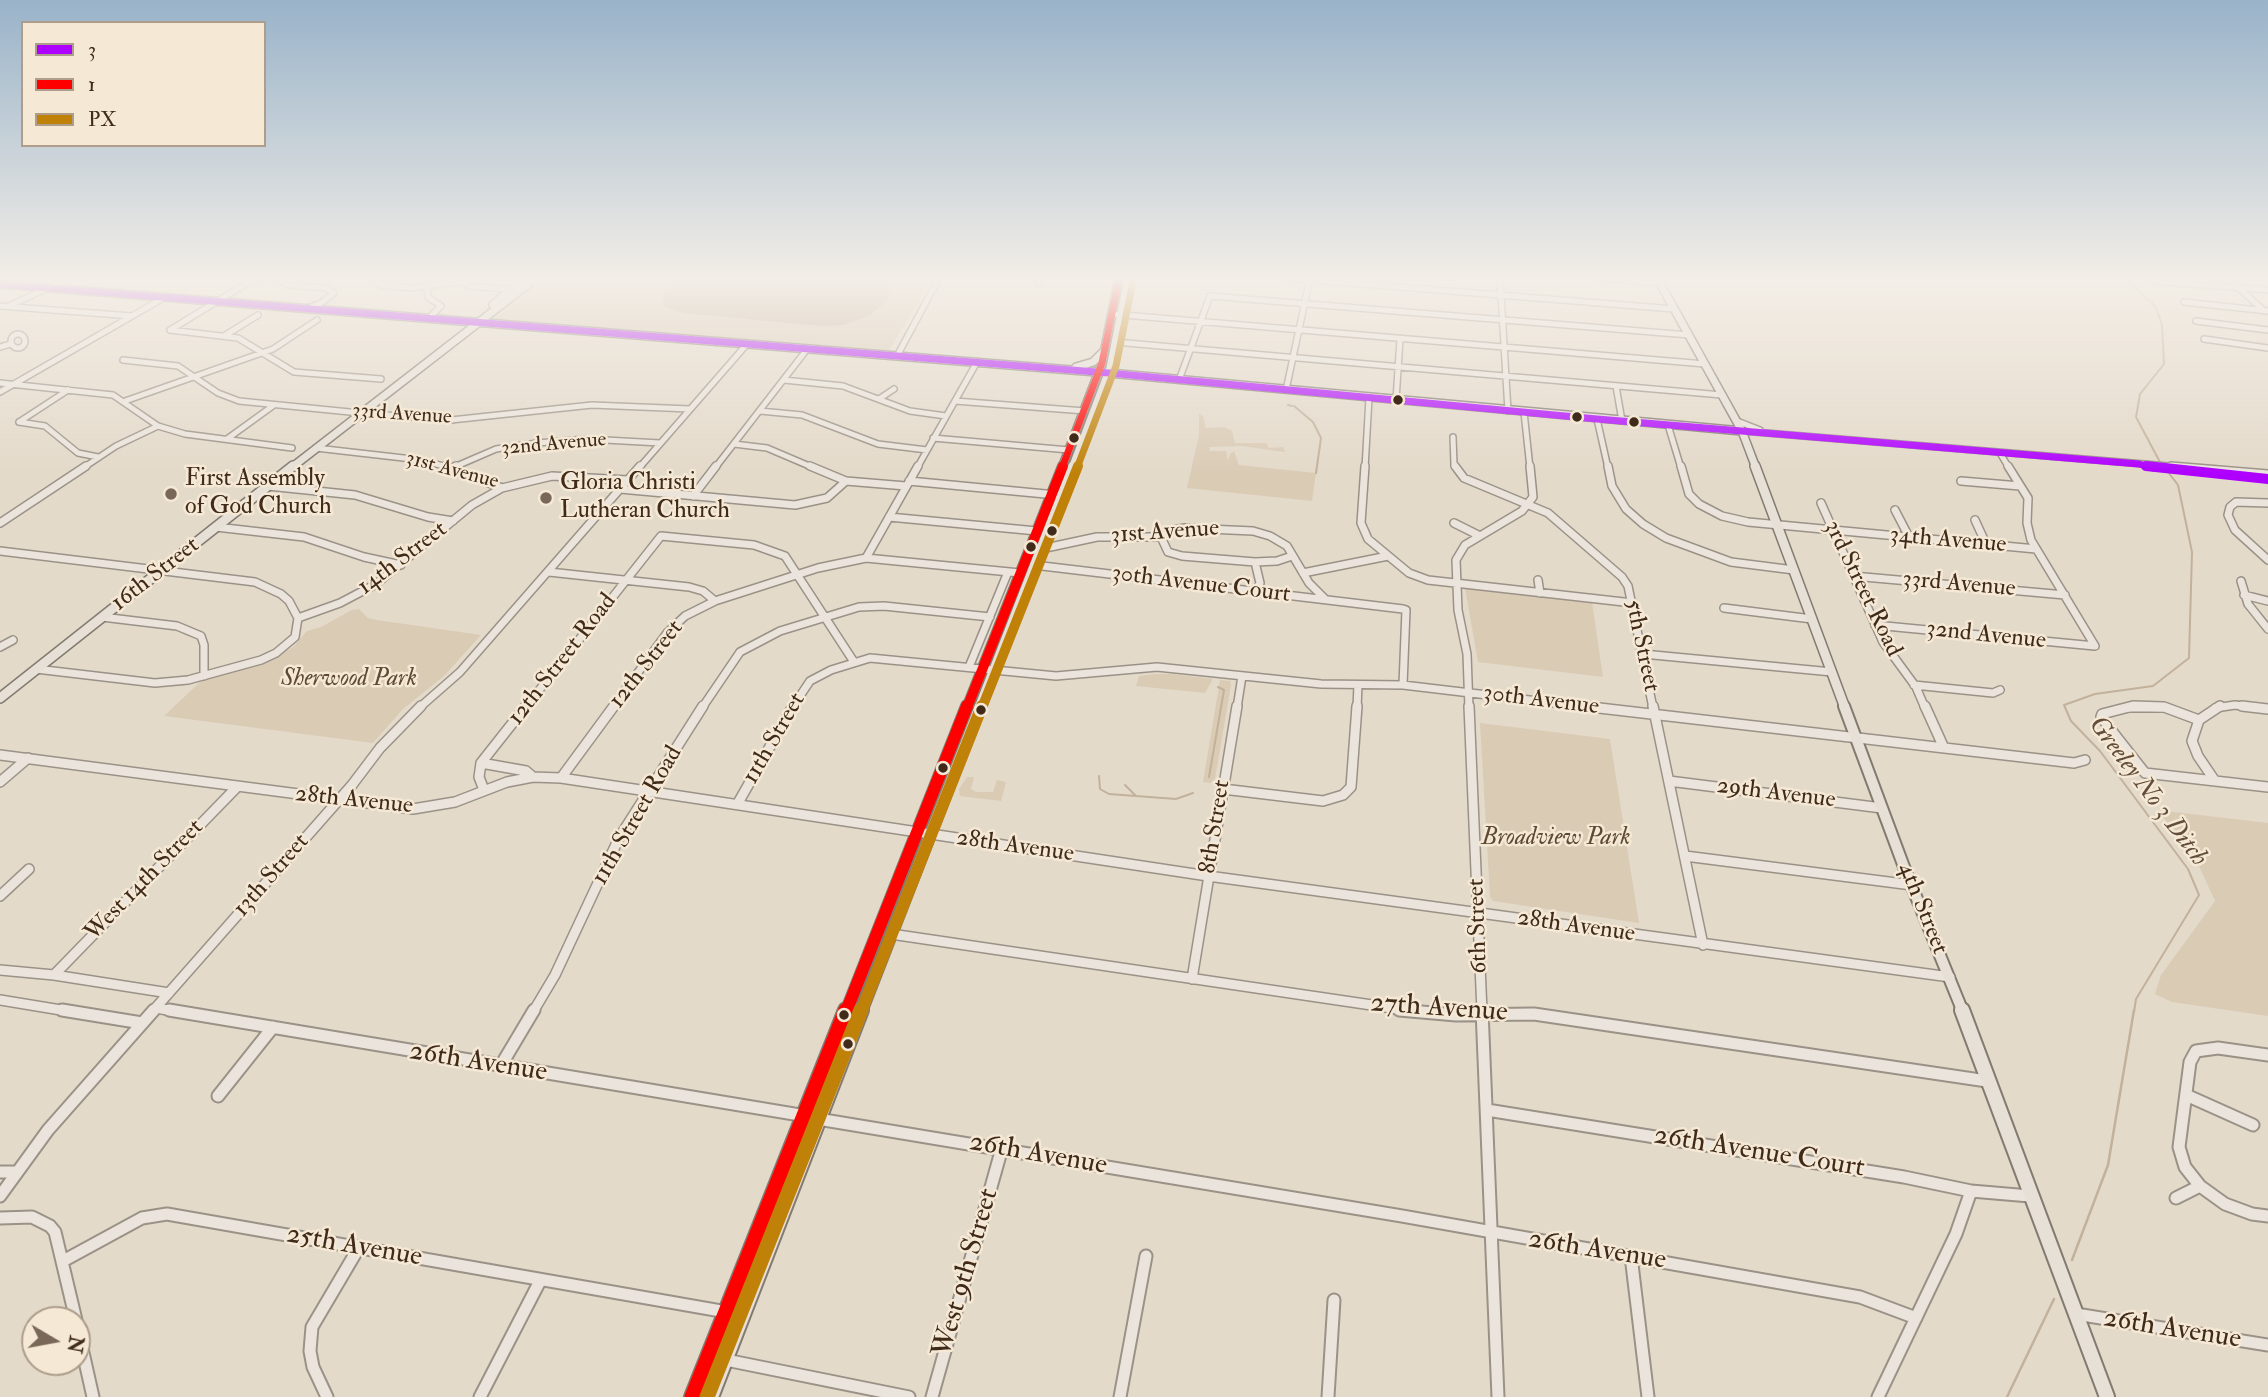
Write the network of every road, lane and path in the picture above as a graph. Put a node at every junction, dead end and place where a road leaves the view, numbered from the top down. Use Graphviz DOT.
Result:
graph roads {
  1 [pos="85,343"];
  2 [pos="247,343"];
  3 [pos="280,343"];
  4 [pos="451,343"];
  5 [pos="737,343"];
  6 [pos="904,343"];
  7 [pos="1106,343"];
  8 [pos="1115,343"];
  9 [pos="1128,343"];
  10 [pos="1193,343"];
  11 [pos="1296,343"];
  12 [pos="1400,343"];
  13 [pos="1455,343"];
  14 [pos="1504,343"];
  15 [pos="1694,343"];
  16 [pos="2234,343"];
  17 [pos="11,344"];
  18 [pos="747,344"];
  19 [pos="0,347"];
  20 [pos="1504,347"];
  21 [pos="808,348"];
  22 [pos="2268,348"];
  23 [pos="1191,349"];
  24 [pos="1104,350"];
  25 [pos="263,354"];
  26 [pos="897,356"];
  27 [pos="1293,358"];
  28 [pos="123,360"];
  29 [pos="976,362"];
  30 [pos="1705,364"];
  31 [pos="1398,367"];
  32 [pos="1066,369"];
  33 [pos="1099,372"];
  34 [pos="1109,373"];
  35 [pos="1141,376"];
  36 [pos="1505,376"];
  37 [pos="195,377"];
  38 [pos="381,379"];
  39 [pos="784,380"];
  40 [pos="1179,380"];
  41 [pos="0,383"];
  42 [pos="14,384"];
  43 [pos="1616,386"];
  44 [pos="894,389"];
  45 [pos="69,390"];
  46 [pos="1286,390"];
  47 [pos="0,393"];
  48 [pos="1722,395"];
  49 [pos="1099,398"];
  50 [pos="1369,398"];
  51 [pos="878,399"];
  52 [pos="1396,400"];
  53 [pos="125,401"];
  54 [pos="955,401"];
  55 [pos="274,405"];
  56 [pos="690,409"];
  57 [pos="760,411"];
  58 [pos="1085,411"];
  59 [pos="1508,411"];
  60 [pos="1524,412"];
  61 [pos="360,414"];
  62 [pos="946,416"];
  63 [pos="1597,419"];
  64 [pos="1736,420"];
  65 [pos="1622,421"];
  66 [pos="1668,425"];
  67 [pos="158,426"];
  68 [pos="1079,426"];
  69 [pos="1742,431"];
  70 [pos="1790,435"];
  71 [pos="1453,437"];
  72 [pos="933,438"];
  73 [pos="227,439"];
  74 [pos="660,443"];
  75 [pos="734,444"];
  76 [pos="292,448"];
  77 [pos="316,448"];
  78 [pos="1080,448"];
  79 [pos="927,450"];
  80 [pos="1069,450"];
  81 [pos="2000,453"];
  82 [pos="98,457"];
  83 [pos="452,468"];
  84 [pos="1070,472"];
  85 [pos="2268,476"];
  86 [pos="628,480"];
  87 [pos="846,481"];
  88 [pos="1961,481"];
  89 [pos="908,484"];
  90 [pos="268,486"];
  91 [pos="2020,486"];
  92 [pos="502,488"];
  93 [pos="620,489"];
  94 [pos="1056,495"];
  95 [pos="692,496"];
  96 [pos="1821,503"];
  97 [pos="2268,503"];
  98 [pos="1530,504"];
  99 [pos="1895,510"];
  100 [pos="889,517"];
  101 [pos="1975,520"];
  102 [pos="453,521"];
  103 [pos="0,523"];
  104 [pos="1454,523"];
  105 [pos="1777,525"];
  106 [pos="216,527"];
  107 [pos="1833,530"];
  108 [pos="1036,534"];
  109 [pos="1478,535"];
  110 [pos="1161,537"];
  111 [pos="1909,537"];
  112 [pos="1986,544"];
  113 [pos="1041,549"];
  114 [pos="2036,549"];
  115 [pos="0,551"];
  116 [pos="1292,556"];
  117 [pos="1388,556"];
  118 [pos="866,558"];
  119 [pos="2268,560"];
  120 [pos="1255,562"];
  121 [pos="401,565"];
  122 [pos="1034,565"];
  123 [pos="163,570"];
  124 [pos="1794,570"];
  125 [pos="550,572"];
  126 [pos="1008,572"];
  127 [pos="1020,573"];
  128 [pos="1303,573"];
  129 [pos="799,575"];
  130 [pos="1853,576"];
  131 [pos="626,580"];
  132 [pos="1538,580"];
  133 [pos="2241,582"];
  134 [pos="1457,584"];
  135 [pos="1256,592"];
  136 [pos="1540,593"];
  137 [pos="2065,595"];
  138 [pos="2244,595"];
  139 [pos="1325,600"];
  140 [pos="715,601"];
  141 [pos="2268,601"];
  142 [pos="1020,602"];
  143 [pos="1633,603"];
  144 [pos="1724,608"];
  145 [pos="826,616"];
  146 [pos="102,617"];
  147 [pos="990,617"];
  148 [pos="298,618"];
  149 [pos="1812,619"];
  150 [pos="1875,625"];
  151 [pos="2268,629"];
  152 [pos="13,640"];
  153 [pos="0,647"];
  154 [pos="1643,654"];
  155 [pos="854,662"];
  156 [pos="969,667"];
  157 [pos="982,668"];
  158 [pos="36,669"];
  159 [pos="995,670"];
  160 [pos="1832,672"];
  161 [pos="204,676"];
  162 [pos="1241,676"];
  163 [pos="1358,685"];
  164 [pos="1403,685"];
  165 [pos="1914,685"];
  166 [pos="2000,690"];
  167 [pos="1469,693"];
  168 [pos="0,698"];
  169 [pos="2268,709"];
  170 [pos="1655,714"];
  171 [pos="2199,720"];
  172 [pos="1856,738"];
  173 [pos="1944,748"];
  174 [pos="0,755"];
  175 [pos="28,758"];
  176 [pos="2085,760"];
  177 [pos="481,763"];
  178 [pos="533,776"];
  179 [pos="561,778"];
  180 [pos="1669,781"];
  181 [pos="2215,781"];
  182 [pos="0,782"];
  183 [pos="2268,787"];
  184 [pos="236,788"];
  185 [pos="1223,789"];
  186 [pos="484,790"];
  187 [pos="649,791"];
  188 [pos="338,800"];
  189 [pos="738,803"];
  190 [pos="1882,808"];
  191 [pos="923,832"];
  192 [pos="1685,856"];
  193 [pos="29,869"];
  194 [pos="1208,876"];
  195 [pos="1912,885"];
  196 [pos="0,896"];
  197 [pos="1479,913"];
  198 [pos="891,934"];
  199 [pos="1703,945"];
  200 [pos="0,970"];
  201 [pos="54,975"];
  202 [pos="1950,977"];
  203 [pos="1192,979"];
  204 [pos="169,993"];
  205 [pos="0,1000"];
  206 [pos="156,1008"];
  207 [pos="1483,1014"];
  208 [pos="142,1023"];
  209 [pos="272,1027"];
  210 [pos="2268,1055"];
  211 [pos="500,1067"];
  212 [pos="1987,1081"];
  213 [pos="2186,1094"];
  214 [pos="218,1096"];
  215 [pos="1488,1110"];
  216 [pos="803,1116"];
  217 [pos="819,1119"];
  218 [pos="2253,1125"];
  219 [pos="1002,1148"];
  220 [pos="0,1171"];
  221 [pos="16,1172"];
  222 [pos="2200,1186"];
  223 [pos="1971,1191"];
  224 [pos="0,1196"];
  225 [pos="2030,1196"];
  226 [pos="2176,1198"];
  227 [pos="2268,1216"];
  228 [pos="0,1218"];
  229 [pos="1493,1234"];
  230 [pos="358,1249"];
  231 [pos="1146,1256"];
  232 [pos="1632,1256"];
  233 [pos="63,1261"];
  234 [pos="541,1281"];
  235 [pos="1334,1300"];
  236 [pos="73,1306"];
  237 [pos="725,1312"];
  238 [pos="2076,1314"];
  239 [pos="744,1315"];
  240 [pos="1916,1318"];
  241 [pos="2268,1345"];
  242 [pos="726,1360"];
  243 [pos="88,1376"];
  244 [pos="93,1397"];
  245 [pos="327,1397"];
  246 [pos="480,1397"];
  247 [pos="692,1397"];
  248 [pos="712,1397"];
  249 [pos="909,1397"];
  250 [pos="932,1397"];
  251 [pos="1120,1397"];
  252 [pos="1328,1397"];
  253 [pos="1498,1397"];
  254 [pos="1648,1397"];
  255 [pos="1878,1397"];
  256 [pos="2107,1397"];
  1 -- 42 [label="street"];
  2 -- 25 [label="street"];
  3 -- 25 [label="street"];
  4 -- 61 [label="main road, 16th Street"];
  5 -- 18 [label="main road"];
  6 -- 26 [label="street"];
  7 -- 24 [label="main road"];
  8 -- 34 [label="main road"];
  9 -- 23 [label="street"];
  10 -- 23 [label="street"];
  11 -- 27 [label="street"];
  12 -- 31 [label="street"];
  13 -- 20 [label="street"];
  14 -- 20 [label="street"];
  15 -- 30 [label="main road, 4th Street"];
  16 -- 22 [label="street"];
  17 -- 19 [label="street"];
  18 -- 21 [label="main road"];
  18 -- 56 [label="street, 13th Street"];
  20 -- 30 [label="street"];
  20 -- 36 [label="street"];
  21 -- 26 [label="main road"];
  21 -- 39 [label="street"];
  23 -- 27 [label="street"];
  23 -- 40 [label="street"];
  24 -- 32 [label="main road"];
  24 -- 33 [label="main road"];
  25 -- 37 [label="street"];
  25 -- 38 [label="street"];
  26 -- 29 [label="main road"];
  27 -- 31 [label="street"];
  27 -- 46 [label="street"];
  28 -- 37 [label="street, 33rd Avenue"];
  29 -- 32 [label="main road"];
  29 -- 54 [label="street"];
  30 -- 48 [label="main road, 4th Street"];
  31 -- 36 [label="street"];
  31 -- 52 [label="street"];
  32 -- 33 [label="main road"];
  33 -- 34 [label="main road"];
  33 -- 58 [label="main road"];
  34 -- 35 [label="main road"];
  34 -- 49 [label="main road"];
  35 -- 40 [label="main road"];
  35 -- 49 [label="main road"];
  36 -- 43 [label="street"];
  36 -- 59 [label="street"];
  37 -- 53 [label="street"];
  37 -- 55 [label="street, 33rd Avenue"];
  39 -- 51 [label="street"];
  39 -- 57 [label="street"];
  40 -- 46 [label="main road"];
  41 -- 42 [label="street"];
  42 -- 45 [label="street"];
  42 -- 47 [label="street"];
  43 -- 48 [label="street"];
  43 -- 65 [label="street"];
  44 -- 51 [label="street"];
  45 -- 53 [label="street"];
  45 -- 82 [label="street"];
  46 -- 50 [label="main road"];
  48 -- 64 [label="main road, 4th Street"];
  49 -- 78 [label="main road"];
  50 -- 52 [label="main road"];
  50 -- 117 [label="street"];
  51 -- 62 [label="street"];
  52 -- 59 [label="main road"];
  53 -- 67 [label="street"];
  54 -- 58 [label="street"];
  54 -- 62 [label="street"];
  55 -- 61 [label="street, 33rd Avenue"];
  55 -- 73 [label="street"];
  56 -- 61 [label="street, 33rd Avenue"];
  56 -- 74 [label="street, 13th Street"];
  57 -- 75 [label="street"];
  57 -- 79 [label="street"];
  58 -- 68 [label="main road"];
  59 -- 60 [label="main road"];
  60 -- 63 [label="main road"];
  60 -- 98 [label="street"];
  61 -- 77 [label="main road, 16th Street"];
  62 -- 72 [label="street"];
  63 -- 65 [label="main road"];
  63 -- 124 [label="street"];
  64 -- 69 [label="main road, 4th Street"];
  64 -- 70 [label="street"];
  65 -- 66 [label="main road"];
  66 -- 69 [label="main road"];
  66 -- 105 [label="street, 34th Avenue"];
  67 -- 73 [label="street"];
  67 -- 82 [label="street"];
  68 -- 78 [label="main road"];
  68 -- 80 [label="main road"];
  69 -- 70 [label="street"];
  69 -- 105 [label="main road, 4th Street"];
  70 -- 81 [label="street"];
  71 -- 98 [label="street, 5th Street"];
  72 -- 79 [label="street"];
  72 -- 80 [label="street"];
  73 -- 76 [label="street"];
  74 -- 83 [label="street, 32nd Avenue"];
  74 -- 86 [label="street, 13th Street"];
  75 -- 87 [label="street"];
  75 -- 95 [label="street"];
  77 -- 83 [label="street, 31st Avenue"];
  77 -- 90 [label="main road, 16th Street"];
  78 -- 84 [label="main road"];
  79 -- 89 [label="street"];
  80 -- 84 [label="main road"];
  80 -- 94 [label="main road"];
  81 -- 85 [label="street"];
  81 -- 91 [label="street"];
  82 -- 103 [label="street"];
  83 -- 92 [label="street, 31st Avenue"];
  84 -- 94 [label="main road"];
  86 -- 92 [label="street, 31st Avenue"];
  86 -- 93 [label="street, 13th Street"];
  87 -- 89 [label="street"];
  87 -- 95 [label="street"];
  88 -- 91 [label="street"];
  89 -- 94 [label="street"];
  89 -- 100 [label="street"];
  90 -- 102 [label="street"];
  90 -- 106 [label="main road, 16th Street"];
  91 -- 114 [label="street"];
  92 -- 102 [label="street, 14th Street"];
  93 -- 95 [label="street"];
  93 -- 125 [label="street, 13th Street"];
  94 -- 108 [label="main road"];
  94 -- 113 [label="main road"];
  96 -- 107 [label="street, 3rd Street Road"];
  97 -- 119 [label="street"];
  98 -- 109 [label="street, 6th Street"];
  98 -- 143 [label="street, 5th Street"];
  99 -- 111 [label="street"];
  100 -- 108 [label="street"];
  100 -- 118 [label="street"];
  101 -- 112 [label="street"];
  102 -- 121 [label="street, 14th Street"];
  104 -- 109 [label="street"];
  105 -- 107 [label="street, 34th Avenue"];
  105 -- 124 [label="main road, 4th Street"];
  106 -- 121 [label="street"];
  106 -- 123 [label="main road, 16th Street"];
  107 -- 111 [label="street, 34th Avenue"];
  107 -- 130 [label="street, 3rd Street Road"];
  108 -- 122 [label="main road"];
  108 -- 127 [label="main road"];
  109 -- 134 [label="street, 6th Street"];
  110 -- 113 [label="street, 31st Avenue"];
  110 -- 116 [label="street, 31st Avenue"];
  110 -- 120 [label="street"];
  111 -- 112 [label="street, 34th Avenue"];
  112 -- 114 [label="street, 34th Avenue"];
  113 -- 122 [label="main road"];
  114 -- 137 [label="street"];
  115 -- 123 [label="street"];
  116 -- 120 [label="street"];
  116 -- 128 [label="street"];
  117 -- 128 [label="street"];
  117 -- 134 [label="street"];
  118 -- 126 [label="street"];
  118 -- 129 [label="street"];
  120 -- 135 [label="street"];
  121 -- 148 [label="street, 14th Street"];
  122 -- 135 [label="street, 30th Avenue Court"];
  122 -- 142 [label="main road"];
  123 -- 146 [label="main road, 16th Street"];
  123 -- 148 [label="street"];
  124 -- 149 [label="main road, 4th Street"];
  125 -- 131 [label="street"];
  125 -- 188 [label="street, 13th Street"];
  126 -- 127 [label="street"];
  126 -- 147 [label="street"];
  127 -- 142 [label="main road"];
  127 -- 157 [label="main road"];
  128 -- 139 [label="street"];
  129 -- 131 [label="street, 12th Street Road"];
  129 -- 140 [label="street, 12th Street"];
  129 -- 145 [label="street"];
  130 -- 137 [label="street, 33rd Avenue"];
  130 -- 150 [label="street, 3rd Street Road"];
  131 -- 140 [label="street"];
  131 -- 177 [label="street, 12th Street Road"];
  132 -- 136 [label="street"];
  133 -- 138 [label="street"];
  134 -- 136 [label="street"];
  134 -- 167 [label="street, 6th Street"];
  135 -- 139 [label="street, 30th Avenue Court"];
  136 -- 143 [label="street"];
  137 -- 150 [label="street, 32nd Avenue"];
  138 -- 141 [label="street"];
  138 -- 151 [label="street"];
  139 -- 164 [label="street, 30th Avenue Court"];
  140 -- 179 [label="street, 12th Street"];
  142 -- 159 [label="main road"];
  143 -- 154 [label="street, 5th Street"];
  144 -- 149 [label="street"];
  145 -- 147 [label="street"];
  145 -- 155 [label="street"];
  145 -- 187 [label="street, 11th Street Road"];
  146 -- 158 [label="main road, 16th Street"];
  146 -- 161 [label="street"];
  147 -- 156 [label="street"];
  148 -- 161 [label="street"];
  149 -- 160 [label="main road, 4th Street"];
  150 -- 165 [label="street, 3rd Street Road"];
  152 -- 153 [label="street"];
  154 -- 160 [label="street"];
  154 -- 170 [label="street, 5th Street"];
  155 -- 156 [label="street, 11th Street"];
  155 -- 189 [label="street, 11th Street"];
  156 -- 157 [label="street, 30th Avenue"];
  157 -- 159 [label="street, 30th Avenue"];
  157 -- 191 [label="main road"];
  158 -- 161 [label="street"];
  158 -- 168 [label="main road, 16th Street"];
  159 -- 162 [label="street, 30th Avenue"];
  159 -- 191 [label="main road"];
  160 -- 172 [label="main road, 4th Street"];
  162 -- 163 [label="street, 30th Avenue"];
  162 -- 185 [label="street, 8th Street"];
  163 -- 164 [label="street, 30th Avenue"];
  163 -- 185 [label="street"];
  164 -- 167 [label="street, 30th Avenue"];
  165 -- 166 [label="street"];
  165 -- 173 [label="street, 3rd Street Road"];
  167 -- 170 [label="street, 30th Avenue"];
  167 -- 197 [label="street, 6th Street"];
  169 -- 171 [label="street"];
  170 -- 172 [label="street, 30th Avenue"];
  170 -- 180 [label="street, 5th Street"];
  171 -- 181 [label="street"];
  171 -- 181 [label="street"];
  172 -- 173 [label="street, 30th Avenue"];
  172 -- 190 [label="main road, 4th Street"];
  173 -- 176 [label="street, 30th Avenue"];
  174 -- 175 [label="street, 28th Avenue"];
  175 -- 182 [label="street"];
  175 -- 184 [label="street, 28th Avenue"];
  177 -- 178 [label="street"];
  177 -- 186 [label="street"];
  178 -- 179 [label="street, 28th Avenue"];
  178 -- 186 [label="street, 28th Avenue"];
  179 -- 187 [label="street, 28th Avenue"];
  180 -- 190 [label="street, 29th Avenue"];
  180 -- 192 [label="street, 5th Street"];
  181 -- 183 [label="street"];
  184 -- 188 [label="street, 28th Avenue"];
  184 -- 201 [label="street, West 14th Street"];
  185 -- 194 [label="street, 8th Street"];
  186 -- 188 [label="street, 28th Avenue"];
  187 -- 189 [label="street, 28th Avenue"];
  187 -- 211 [label="street, 11th Street Road"];
  188 -- 204 [label="street, 13th Street"];
  189 -- 191 [label="street, 28th Avenue"];
  190 -- 195 [label="main road, 4th Street"];
  191 -- 194 [label="street, 28th Avenue"];
  191 -- 198 [label="main road"];
  191 -- 216 [label="main road"];
  192 -- 195 [label="street"];
  192 -- 199 [label="street, 5th Street"];
  193 -- 196 [label="street"];
  194 -- 197 [label="street, 28th Avenue"];
  194 -- 203 [label="street, 8th Street"];
  195 -- 202 [label="main road, 4th Street"];
  197 -- 199 [label="street, 28th Avenue"];
  197 -- 207 [label="street, 6th Street"];
  198 -- 203 [label="street, 27th Avenue"];
  198 -- 217 [label="main road"];
  199 -- 202 [label="street, 28th Avenue"];
  200 -- 201 [label="street"];
  201 -- 204 [label="street"];
  202 -- 212 [label="main road, 4th Street"];
  203 -- 207 [label="street, 27th Avenue"];
  204 -- 206 [label="street, 13th Street"];
  205 -- 208 [label="street"];
  206 -- 208 [label="street, 13th Street"];
  206 -- 209 [label="street, 26th Avenue"];
  207 -- 212 [label="street, 27th Avenue"];
  207 -- 215 [label="street, 6th Street"];
  208 -- 221 [label="street, 13th Street"];
  209 -- 211 [label="street, 26th Avenue"];
  209 -- 214 [label="street"];
  210 -- 213 [label="street"];
  211 -- 216 [label="street, 26th Avenue"];
  212 -- 225 [label="main road, 4th Street"];
  213 -- 218 [label="street"];
  213 -- 222 [label="street"];
  215 -- 223 [label="street, 26th Avenue Court"];
  215 -- 229 [label="street, 6th Street"];
  216 -- 217 [label="street, 26th Avenue"];
  216 -- 237 [label="main road"];
  217 -- 219 [label="street, 26th Avenue"];
  217 -- 239 [label="main road"];
  219 -- 229 [label="street, 26th Avenue"];
  219 -- 250 [label="street, West 9th Street"];
  220 -- 221 [label="street"];
  221 -- 224 [label="street, 13th Street"];
  222 -- 226 [label="street"];
  222 -- 227 [label="street"];
  223 -- 225 [label="street, 26th Avenue Court"];
  223 -- 240 [label="street"];
  225 -- 238 [label="main road, 4th Street"];
  228 -- 233 [label="street"];
  229 -- 232 [label="street, 26th Avenue"];
  229 -- 253 [label="street, 6th Street"];
  230 -- 233 [label="street, 25th Avenue"];
  230 -- 234 [label="street, 25th Avenue"];
  230 -- 245 [label="street"];
  231 -- 251 [label="street"];
  232 -- 240 [label="street, 26th Avenue"];
  232 -- 254 [label="street"];
  233 -- 236 [label="street"];
  234 -- 237 [label="street, 25th Avenue"];
  234 -- 246 [label="street"];
  235 -- 252 [label="street"];
  237 -- 239 [label="street, 25th Avenue"];
  237 -- 247 [label="main road"];
  238 -- 241 [label="street, 26th Avenue"];
  238 -- 256 [label="main road, 4th Street"];
  239 -- 242 [label="main road"];
  240 -- 255 [label="street"];
  242 -- 248 [label="main road"];
  242 -- 249 [label="street"];
  243 -- 244 [label="street"];
}
